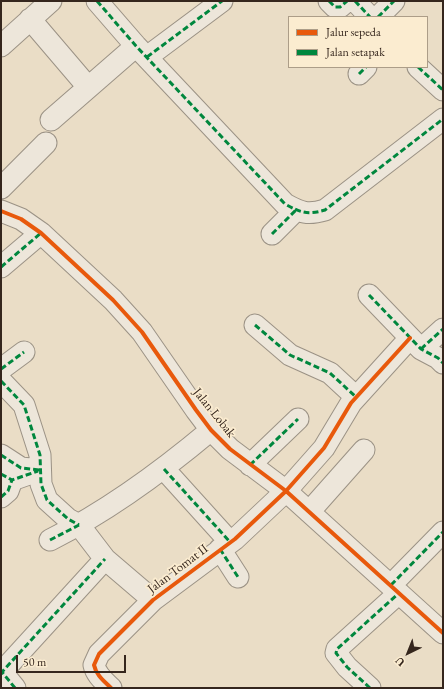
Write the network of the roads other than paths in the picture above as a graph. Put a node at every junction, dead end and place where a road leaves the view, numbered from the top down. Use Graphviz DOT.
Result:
graph roads {
  1 [pos="51,1"];
  2 [pos="97,1"];
  3 [pos="222,1"];
  4 [pos="329,1"];
  5 [pos="347,1"];
  6 [pos="355,1"];
  7 [pos="394,1"];
  8 [pos="369,16"];
  9 [pos="379,16"];
  10 [pos="30,19"];
  11 [pos="1,46"];
  12 [pos="141,52"];
  13 [pos="419,68"];
  14 [pos="88,87"];
  15 [pos="443,90"];
  16 [pos="443,119"];
  17 [pos="51,120"];
  18 [pos="46,143"];
  19 [pos="1,188"];
  20 [pos="296,210"];
  21 [pos="1,211"];
  22 [pos="41,233"];
  23 [pos="272,234"];
  24 [pos="1,267"];
  25 [pos="369,295"];
  26 [pos="255,325"];
  27 [pos="443,329"];
  28 [pos="416,344"];
  29 [pos="24,352"];
  30 [pos="443,363"];
  31 [pos="1,369"];
  32 [pos="1,381"];
  33 [pos="356,397"];
  34 [pos="298,419"];
  35 [pos="211,430"];
  36 [pos="364,450"];
  37 [pos="1,455"];
  38 [pos="250,465"];
  39 [pos="164,469"];
  40 [pos="40,470"];
  41 [pos="7,477"];
  42 [pos="286,491"];
  43 [pos="1,497"];
  44 [pos="309,512"];
  45 [pos="79,525"];
  46 [pos="443,532"];
  47 [pos="50,540"];
  48 [pos="225,546"];
  49 [pos="105,559"];
  50 [pos="238,577"];
  51 [pos="395,589"];
  52 [pos="153,600"];
  53 [pos="443,633"];
  54 [pos="2,671"];
  55 [pos="16,688"];
  56 [pos="111,688"];
  57 [pos="370,688"];
  1 -- 10 [label="street"];
  2 -- 12 [label="street"];
  3 -- 12 [label="street"];
  4 -- 5 [label="street"];
  6 -- 8 [label="street"];
  7 -- 9 [label="street"];
  10 -- 11 [label="street"];
  10 -- 14 [label="street"];
  12 -- 14 [label="street"];
  12 -- 20 [label="street"];
  13 -- 15 [label="street"];
  14 -- 17 [label="street"];
  16 -- 20 [label="street"];
  18 -- 19 [label="street"];
  20 -- 23 [label="street"];
  21 -- 22 [label="street, Jalan Lobak"];
  22 -- 24 [label="street"];
  22 -- 35 [label="street, Jalan Lobak"];
  25 -- 28 [label="street"];
  26 -- 33 [label="street"];
  27 -- 28 [label="street, Jalan Tomat II"];
  28 -- 30 [label="street"];
  28 -- 33 [label="street, Jalan Tomat II"];
  29 -- 31 [label="street"];
  32 -- 40 [label="street"];
  33 -- 42 [label="street, Jalan Tomat II"];
  34 -- 38 [label="street"];
  35 -- 38 [label="street, Jalan Lobak"];
  35 -- 39 [label="street"];
  36 -- 44 [label="street"];
  37 -- 40 [label="street"];
  38 -- 42 [label="street, Jalan Lobak"];
  39 -- 45 [label="street"];
  39 -- 48 [label="street"];
  40 -- 41 [label="street"];
  40 -- 45 [label="street"];
  41 -- 43 [label="street"];
  42 -- 44 [label="street, Jalan Lobak"];
  42 -- 48 [label="street, Jalan Tomat II"];
  44 -- 51 [label="street, Jalan Lobak"];
  45 -- 47 [label="street"];
  45 -- 49 [label="street"];
  46 -- 51 [label="street"];
  48 -- 50 [label="street"];
  48 -- 52 [label="street, Jalan Tomat II"];
  49 -- 52 [label="street"];
  49 -- 54 [label="street"];
  51 -- 53 [label="street, Jalan Lobak"];
  51 -- 57 [label="street"];
  52 -- 56 [label="street, Jalan Tomat II"];
  54 -- 55 [label="street"];
}
